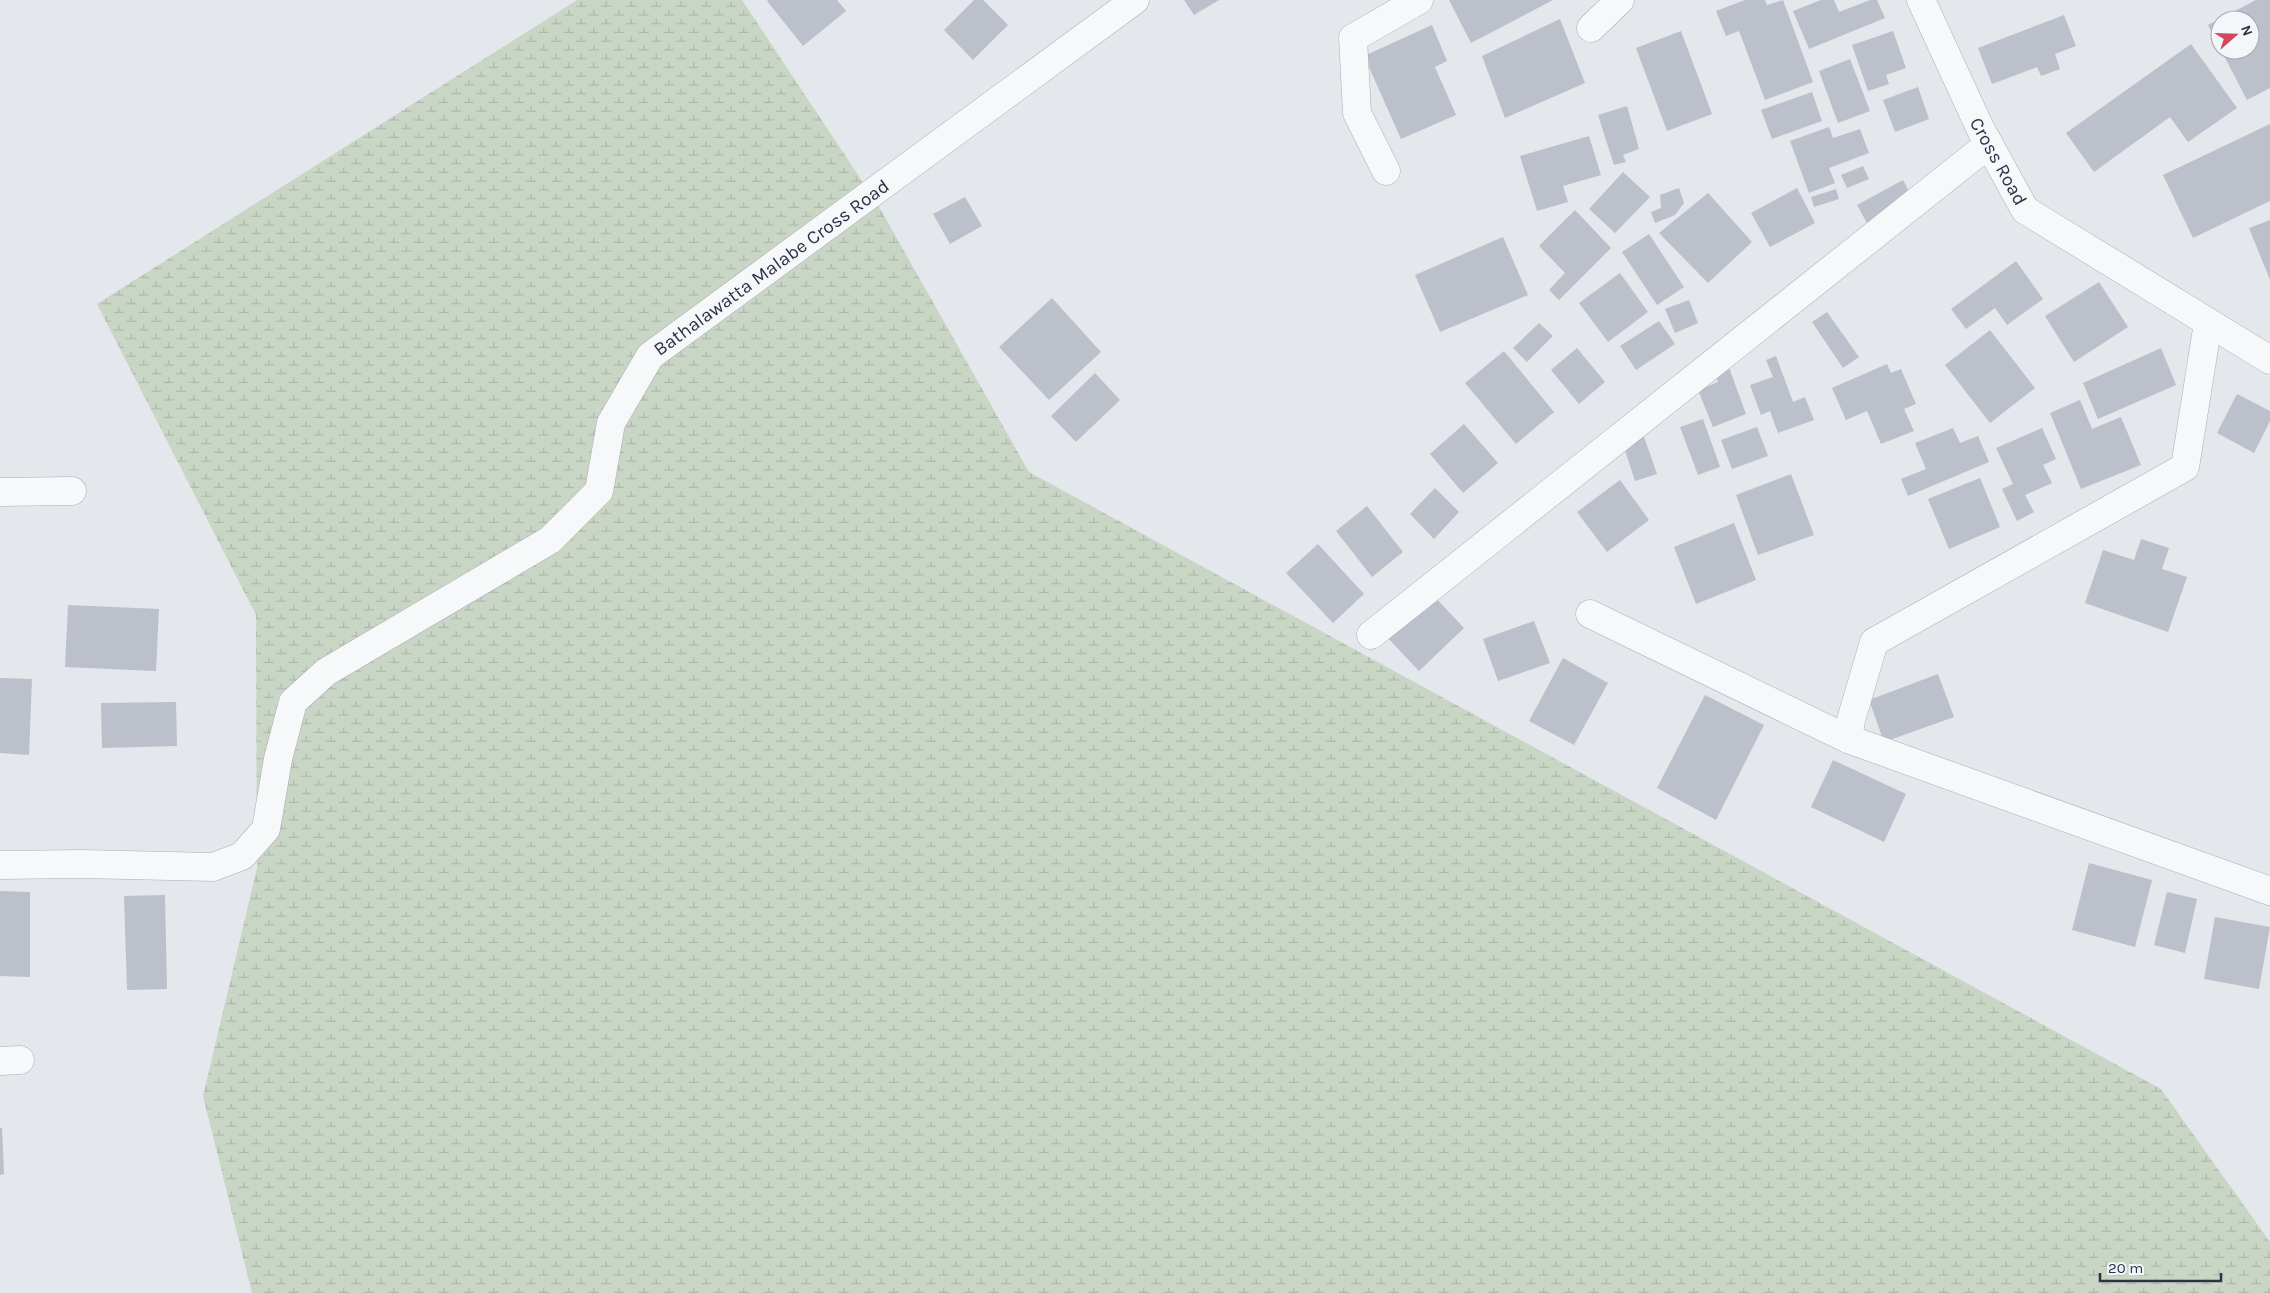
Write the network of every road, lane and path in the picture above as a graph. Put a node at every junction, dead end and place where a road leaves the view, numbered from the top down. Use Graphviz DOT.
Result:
graph roads {
  1 [pos="1135,0"];
  2 [pos="1419,0"];
  3 [pos="1620,0"];
  4 [pos="1920,0"];
  5 [pos="1591,28"];
  6 [pos="1989,144"];
  7 [pos="1386,171"];
  8 [pos="2208,323"];
  9 [pos="2270,360"];
  10 [pos="72,491"];
  11 [pos="0,492"];
  12 [pos="1590,614"];
  13 [pos="1371,635"];
  14 [pos="1848,740"];
  15 [pos="0,865"];
  16 [pos="2270,891"];
  1 -- 15 [label="street, Bathalawatta Malabe Cross Road"];
  2 -- 7 [label="street"];
  3 -- 5 [label="street"];
  4 -- 6 [label="street, Cross Road"];
  6 -- 8 [label="street, Cross Road"];
  6 -- 13 [label="street"];
  8 -- 9 [label="street, Cross Road"];
  8 -- 14 [label="street"];
  10 -- 11 [label="street"];
  12 -- 14 [label="street"];
  14 -- 16 [label="street"];
}
